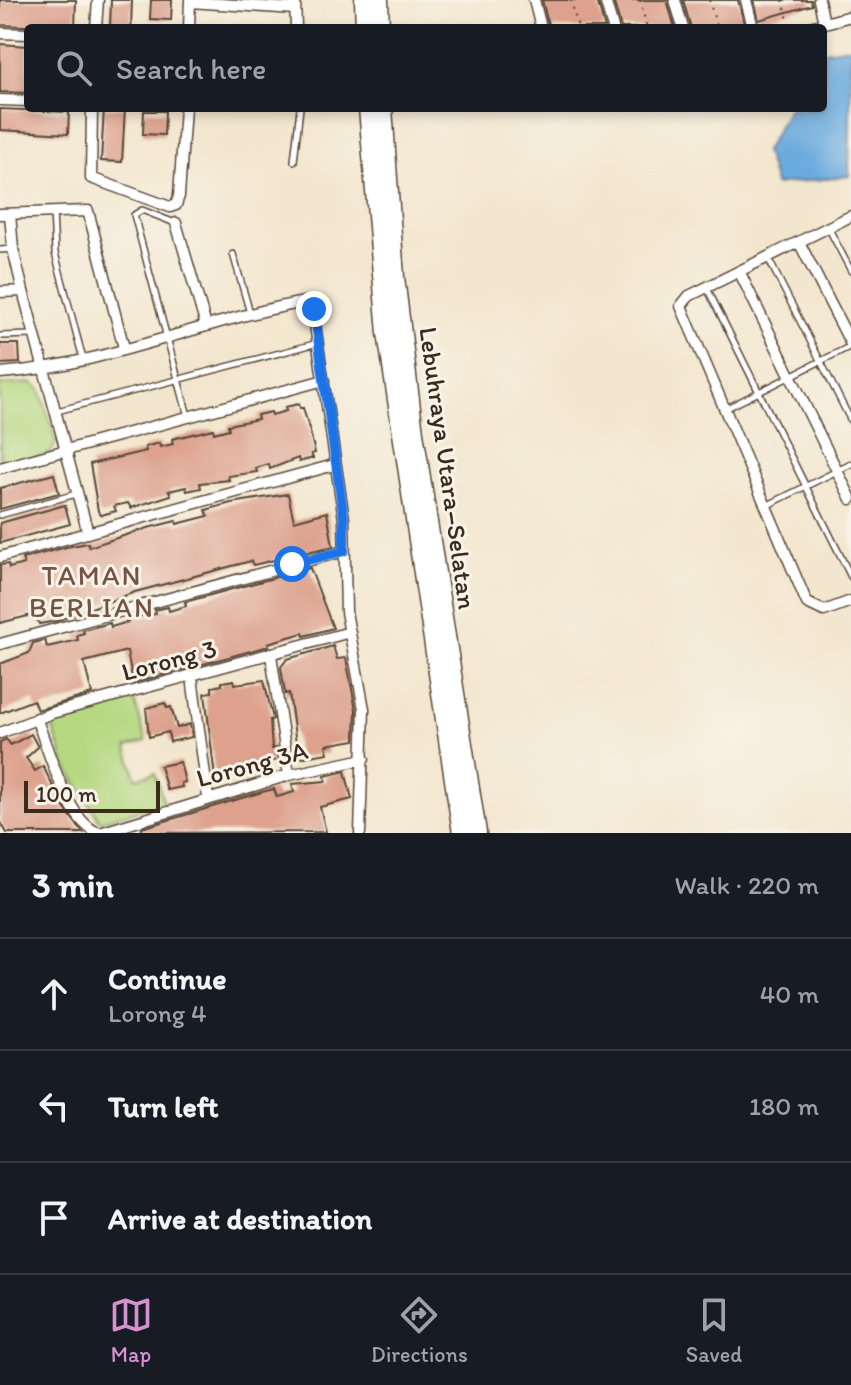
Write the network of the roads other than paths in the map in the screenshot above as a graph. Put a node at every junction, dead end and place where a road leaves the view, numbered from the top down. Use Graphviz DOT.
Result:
graph roads {
  1 [pos="98,0"];
  2 [pos="364,0"];
  3 [pos="379,0"];
  4 [pos="534,0"];
  5 [pos="605,0"];
  6 [pos="675,0"];
  7 [pos="746,0"];
  8 [pos="819,0"];
  9 [pos="190,1"];
  10 [pos="295,4"];
  11 [pos="851,16"];
  12 [pos="824,23"];
  13 [pos="96,24"];
  14 [pos="189,24"];
  15 [pos="296,24"];
  16 [pos="365,24"];
  17 [pos="380,24"];
  18 [pos="540,24"];
  19 [pos="612,24"];
  20 [pos="682,24"];
  21 [pos="752,24"];
  22 [pos="820,24"];
  23 [pos="0,33"];
  24 [pos="24,34"];
  25 [pos="0,100"];
  26 [pos="24,101"];
  27 [pos="92,112"];
  28 [pos="185,112"];
  29 [pos="300,112"];
  30 [pos="368,112"];
  31 [pos="383,112"];
  32 [pos="294,161"];
  33 [pos="53,210"];
  34 [pos="5,214"];
  35 [pos="851,216"];
  36 [pos="176,223"];
  37 [pos="829,228"];
  38 [pos="799,242"];
  39 [pos="13,249"];
  40 [pos="0,250"];
  41 [pos="233,254"];
  42 [pos="767,257"];
  43 [pos="739,271"];
  44 [pos="851,271"];
  45 [pos="706,287"];
  46 [pos="23,291"];
  47 [pos="0,292"];
  48 [pos="250,314"];
  49 [pos="206,326"];
  50 [pos="34,335"];
  51 [pos="0,336"];
  52 [pos="168,337"];
  53 [pos="319,343"];
  54 [pos="851,345"];
  55 [pos="124,348"];
  56 [pos="83,359"];
  57 [pos="820,361"];
  58 [pos="44,370"];
  59 [pos="0,373"];
  60 [pos="791,376"];
  61 [pos="179,379"];
  62 [pos="324,380"];
  63 [pos="759,392"];
  64 [pos="725,409"];
  65 [pos="56,412"];
  66 [pos="189,418"];
  67 [pos="851,421"];
  68 [pos="65,451"];
  69 [pos="851,464"];
  70 [pos="334,465"];
  71 [pos="0,468"];
  72 [pos="837,471"];
  73 [pos="806,486"];
  74 [pos="78,494"];
  75 [pos="851,499"];
  76 [pos="768,505"];
  77 [pos="0,515"];
  78 [pos="88,533"];
  79 [pos="344,551"];
  80 [pos="0,557"];
  81 [pos="851,577"];
  82 [pos="851,601"];
  83 [pos="350,632"];
  84 [pos="0,644"];
  85 [pos="271,655"];
  86 [pos="192,677"];
  87 [pos="36,718"];
  88 [pos="0,733"];
  89 [pos="364,759"];
  90 [pos="289,775"];
  91 [pos="208,798"];
  92 [pos="360,833"];
  93 [pos="462,833"];
  94 [pos="477,833"];
  1 -- 13 [label="street"];
  2 -- 16 [label="highway"];
  3 -- 17 [label="highway"];
  4 -- 18 [label="street"];
  5 -- 19 [label="street"];
  6 -- 20 [label="street"];
  7 -- 21 [label="street"];
  8 -- 12 [label="street"];
  9 -- 10 [label="street"];
  9 -- 14 [label="street"];
  10 -- 15 [label="street"];
  11 -- 12 [label="street"];
  12 -- 22 [label="street"];
  23 -- 24 [label="street"];
  25 -- 26 [label="street"];
  27 -- 28 [label="street"];
  29 -- 32 [label="lane"];
  30 -- 93 [label="highway, Lebuhraya Utara–Selatan"];
  31 -- 94 [label="highway, Lebuhraya Utara–Selatan"];
  33 -- 34 [label="street"];
  33 -- 55 [label="street"];
  33 -- 56 [label="lane"];
  34 -- 39 [label="street"];
  35 -- 37 [label="street"];
  36 -- 49 [label="street"];
  36 -- 52 [label="lane"];
  37 -- 38 [label="street"];
  37 -- 44 [label="lane"];
  38 -- 42 [label="street"];
  38 -- 54 [label="street"];
  39 -- 40 [label="lane"];
  39 -- 46 [label="street"];
  41 -- 48 [label="lane"];
  42 -- 43 [label="street"];
  42 -- 57 [label="lane"];
  43 -- 45 [label="street"];
  43 -- 60 [label="street"];
  45 -- 63 [label="lane"];
  45 -- 64 [label="street"];
  46 -- 47 [label="street"];
  46 -- 50 [label="street"];
  48 -- 49 [label="street"];
  48 -- 53 [label="street"];
  49 -- 52 [label="street"];
  50 -- 51 [label="lane"];
  50 -- 58 [label="street"];
  52 -- 55 [label="street"];
  52 -- 61 [label="lane"];
  53 -- 61 [label="lane"];
  53 -- 62 [label="street"];
  54 -- 57 [label="lane"];
  55 -- 56 [label="street"];
  56 -- 58 [label="street"];
  57 -- 60 [label="lane"];
  57 -- 67 [label="lane"];
  58 -- 59 [label="street"];
  58 -- 65 [label="street"];
  60 -- 63 [label="lane"];
  60 -- 72 [label="street"];
  61 -- 65 [label="lane"];
  61 -- 66 [label="lane"];
  62 -- 66 [label="street"];
  62 -- 70 [label="street"];
  63 -- 64 [label="lane"];
  63 -- 73 [label="lane"];
  64 -- 76 [label="street"];
  65 -- 68 [label="street"];
  66 -- 68 [label="street"];
  68 -- 71 [label="street"];
  68 -- 74 [label="street"];
  69 -- 72 [label="lane"];
  70 -- 78 [label="street"];
  70 -- 79 [label="street"];
  72 -- 73 [label="lane"];
  72 -- 75 [label="street"];
  73 -- 76 [label="lane"];
  73 -- 81 [label="lane"];
  74 -- 77 [label="lane"];
  74 -- 78 [label="street"];
  76 -- 82 [label="street"];
  78 -- 80 [label="street"];
  79 -- 83 [label="street"];
  79 -- 84 [label="street"];
  83 -- 85 [label="street, Lorong 3"];
  83 -- 89 [label="street"];
  85 -- 86 [label="street, Lorong 3"];
  85 -- 90 [label="street"];
  86 -- 87 [label="street, Lorong 3"];
  86 -- 91 [label="street"];
  87 -- 88 [label="street, Lorong 3"];
  87 -- 91 [label="street, Lorong 3A"];
  89 -- 90 [label="street, Lorong 3A"];
  89 -- 92 [label="street"];
  90 -- 91 [label="street, Lorong 3A"];
}
